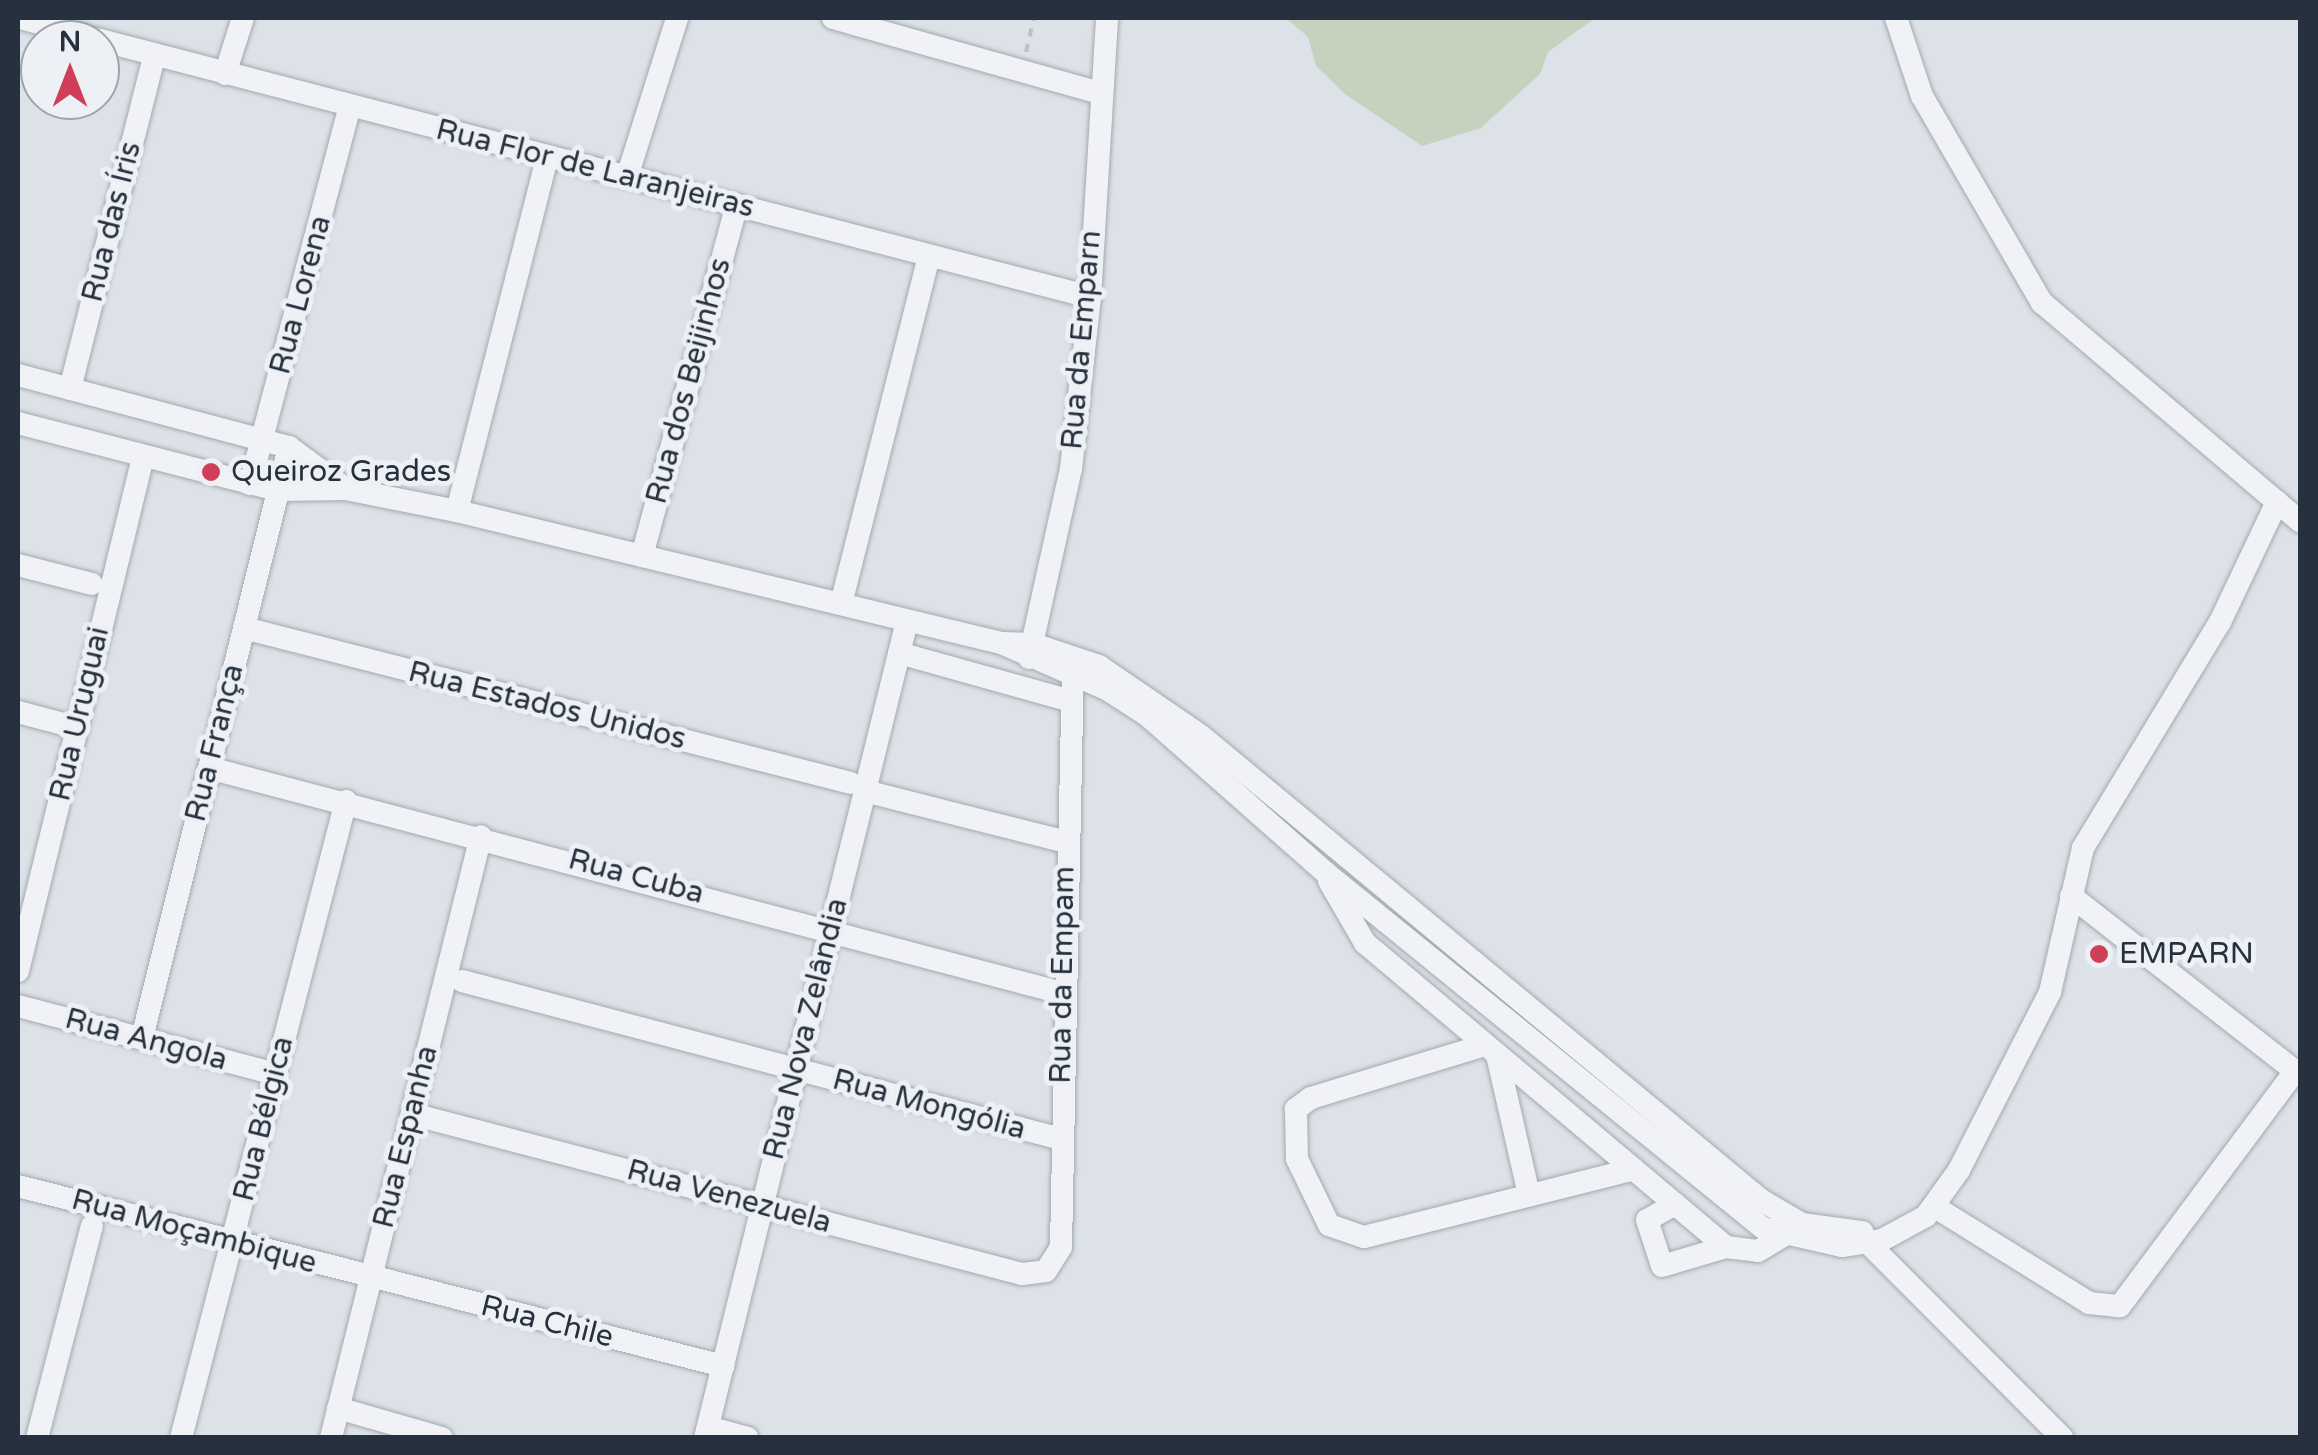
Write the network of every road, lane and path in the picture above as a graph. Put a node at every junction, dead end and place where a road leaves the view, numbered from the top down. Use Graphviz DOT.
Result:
graph roads {
  1 [pos="243,18"];
  2 [pos="677,18"];
  3 [pos="832,18"];
  4 [pos="1034,18"];
  5 [pos="1107,18"];
  6 [pos="1896,18"];
  7 [pos="120,46"];
  8 [pos="154,56"];
  9 [pos="1020,73"];
  10 [pos="225,74"];
  11 [pos="1099,93"];
  12 [pos="350,106"];
  13 [pos="548,157"];
  14 [pos="627,177"];
  15 [pos="736,205"];
  16 [pos="930,256"];
  17 [pos="1090,297"];
  18 [pos="18,375"];
  19 [pos="70,389"];
  20 [pos="18,423"];
  21 [pos="264,439"];
  22 [pos="289,448"];
  23 [pos="143,457"];
  24 [pos="250,484"];
  25 [pos="346,489"];
  26 [pos="278,490"];
  27 [pos="2277,502"];
  28 [pos="457,511"];
  29 [pos="2300,520"];
  30 [pos="642,556"];
  31 [pos="18,564"];
  32 [pos="92,584"];
  33 [pos="841,604"];
  34 [pos="907,621"];
  35 [pos="244,628"];
  36 [pos="1031,651"];
  37 [pos="899,653"];
  38 [pos="1073,666"];
  39 [pos="1071,701"];
  40 [pos="18,712"];
  41 [pos="78,728"];
  42 [pos="209,768"];
  43 [pos="858,787"];
  44 [pos="346,801"];
  45 [pos="481,836"];
  46 [pos="1066,842"];
  47 [pos="1326,874"];
  48 [pos="2072,896"];
  49 [pos="831,930"];
  50 [pos="18,971"];
  51 [pos="462,981"];
  52 [pos="1062,993"];
  53 [pos="18,1006"];
  54 [pos="142,1038"];
  55 [pos="1491,1050"];
  56 [pos="796,1070"];
  57 [pos="2298,1073"];
  58 [pos="275,1074"];
  59 [pos="1589,1075"];
  60 [pos="1561,1108"];
  61 [pos="412,1114"];
  62 [pos="1060,1139"];
  63 [pos="1634,1169"];
  64 [pos="18,1186"];
  65 [pos="1530,1196"];
  66 [pos="1675,1204"];
  67 [pos="762,1207"];
  68 [pos="1935,1207"];
  69 [pos="92,1226"];
  70 [pos="1902,1229"];
  71 [pos="1783,1236"];
  72 [pos="232,1242"];
  73 [pos="1869,1244"];
  74 [pos="1726,1247"];
  75 [pos="1046,1270"];
  76 [pos="370,1278"];
  77 [pos="723,1366"];
  78 [pos="338,1408"];
  79 [pos="707,1432"];
  80 [pos="37,1438"];
  81 [pos="181,1438"];
  82 [pos="330,1438"];
  83 [pos="442,1438"];
  84 [pos="748,1438"];
  85 [pos="2062,1438"];
  1 -- 10 [label="street"];
  2 -- 14 [label="street"];
  3 -- 9 [label="street"];
  4 -- 9 [label="path"];
  5 -- 11 [label="street, Rua da Emparn"];
  6 -- 27 [label="street"];
  7 -- 8 [label="street, Rua Flor de Laranjeiras"];
  8 -- 10 [label="street, Rua Flor de Laranjeiras"];
  8 -- 19 [label="street, Rua das Íris"];
  9 -- 11 [label="street"];
  10 -- 12 [label="street, Rua Flor de Laranjeiras"];
  11 -- 17 [label="street, Rua da Emparn"];
  12 -- 13 [label="street, Rua Flor de Laranjeiras"];
  12 -- 21 [label="street, Rua Lorena"];
  13 -- 14 [label="street, Rua Flor de Laranjeiras"];
  13 -- 28 [label="street"];
  14 -- 15 [label="street, Rua Flor de Laranjeiras"];
  15 -- 16 [label="street, Rua Flor de Laranjeiras"];
  15 -- 30 [label="street, Rua dos Beijinhos"];
  16 -- 17 [label="street, Rua Flor de Laranjeiras"];
  16 -- 33 [label="street"];
  17 -- 36 [label="street, Rua da Emparn"];
  18 -- 19 [label="street"];
  19 -- 21 [label="street"];
  20 -- 23 [label="street"];
  21 -- 22 [label="street"];
  21 -- 24 [label="street, Rua Lorena"];
  22 -- 25 [label="street"];
  22 -- 26 [label="street, Rua França"];
  23 -- 24 [label="street"];
  23 -- 41 [label="street, Rua Uruguai"];
  24 -- 26 [label="street"];
  25 -- 26 [label="street"];
  25 -- 28 [label="street"];
  26 -- 35 [label="street, Rua França"];
  27 -- 29 [label="street"];
  27 -- 48 [label="street"];
  28 -- 30 [label="street"];
  30 -- 33 [label="street"];
  31 -- 32 [label="street"];
  33 -- 34 [label="street"];
  34 -- 36 [label="street"];
  34 -- 37 [label="street, Rua Nova Zelândia"];
  35 -- 42 [label="street, Rua França"];
  35 -- 43 [label="street, Rua Estados Unidos"];
  36 -- 38 [label="street"];
  37 -- 39 [label="street"];
  37 -- 43 [label="street, Rua Nova Zelândia"];
  38 -- 39 [label="street, Rua da Empam"];
  38 -- 47 [label="street"];
  38 -- 59 [label="street"];
  39 -- 46 [label="street, Rua da Empam"];
  40 -- 41 [label="street"];
  41 -- 50 [label="street, Rua Uruguai"];
  42 -- 44 [label="street, Rua Cuba"];
  42 -- 54 [label="street, Rua França"];
  43 -- 46 [label="street, Rua Estados Unidos"];
  43 -- 49 [label="street, Rua Nova Zelândia"];
  44 -- 45 [label="street, Rua Cuba"];
  44 -- 58 [label="street, Rua Bélgica"];
  45 -- 49 [label="street, Rua Cuba"];
  45 -- 61 [label="street, Rua Espanha"];
  46 -- 52 [label="street, Rua da Empam"];
  47 -- 55 [label="street"];
  47 -- 59 [label="street"];
  48 -- 57 [label="street"];
  48 -- 68 [label="street"];
  49 -- 52 [label="street, Rua Cuba"];
  49 -- 56 [label="street, Rua Nova Zelândia"];
  51 -- 56 [label="street, Rua Mongólia"];
  52 -- 62 [label="street, Rua da Empam"];
  53 -- 54 [label="street, Rua Angola"];
  54 -- 58 [label="street, Rua Angola"];
  55 -- 60 [label="street"];
  55 -- 65 [label="street"];
  55 -- 65 [label="street"];
  56 -- 62 [label="street, Rua Mongólia"];
  56 -- 67 [label="street, Rua Nova Zelândia"];
  57 -- 68 [label="street"];
  58 -- 72 [label="street, Rua Bélgica"];
  59 -- 60 [label="street"];
  59 -- 70 [label="street"];
  59 -- 71 [label="street"];
  60 -- 63 [label="street"];
  61 -- 67 [label="street, Rua Venezuela"];
  61 -- 76 [label="street, Rua Espanha"];
  62 -- 75 [label="street, Rua da Empam"];
  63 -- 65 [label="street"];
  63 -- 66 [label="street"];
  64 -- 72 [label="street, Rua Moçambique"];
  66 -- 74 [label="street"];
  66 -- 74 [label="street"];
  67 -- 75 [label="street, Rua Venezuela"];
  67 -- 77 [label="street, Rua Nova Zelândia"];
  68 -- 70 [label="street"];
  69 -- 80 [label="street"];
  70 -- 73 [label="street"];
  71 -- 73 [label="street"];
  71 -- 74 [label="street"];
  72 -- 76 [label="street, Rua Moçambique"];
  72 -- 81 [label="street, Rua Bélgica"];
  73 -- 85 [label="street"];
  76 -- 77 [label="street, Rua Chile"];
  76 -- 78 [label="street, Rua Espanha"];
  77 -- 79 [label="street, Rua Nova Zelândia"];
  78 -- 82 [label="street, Rua Espanha"];
  78 -- 83 [label="street"];
  79 -- 84 [label="street"];
}
